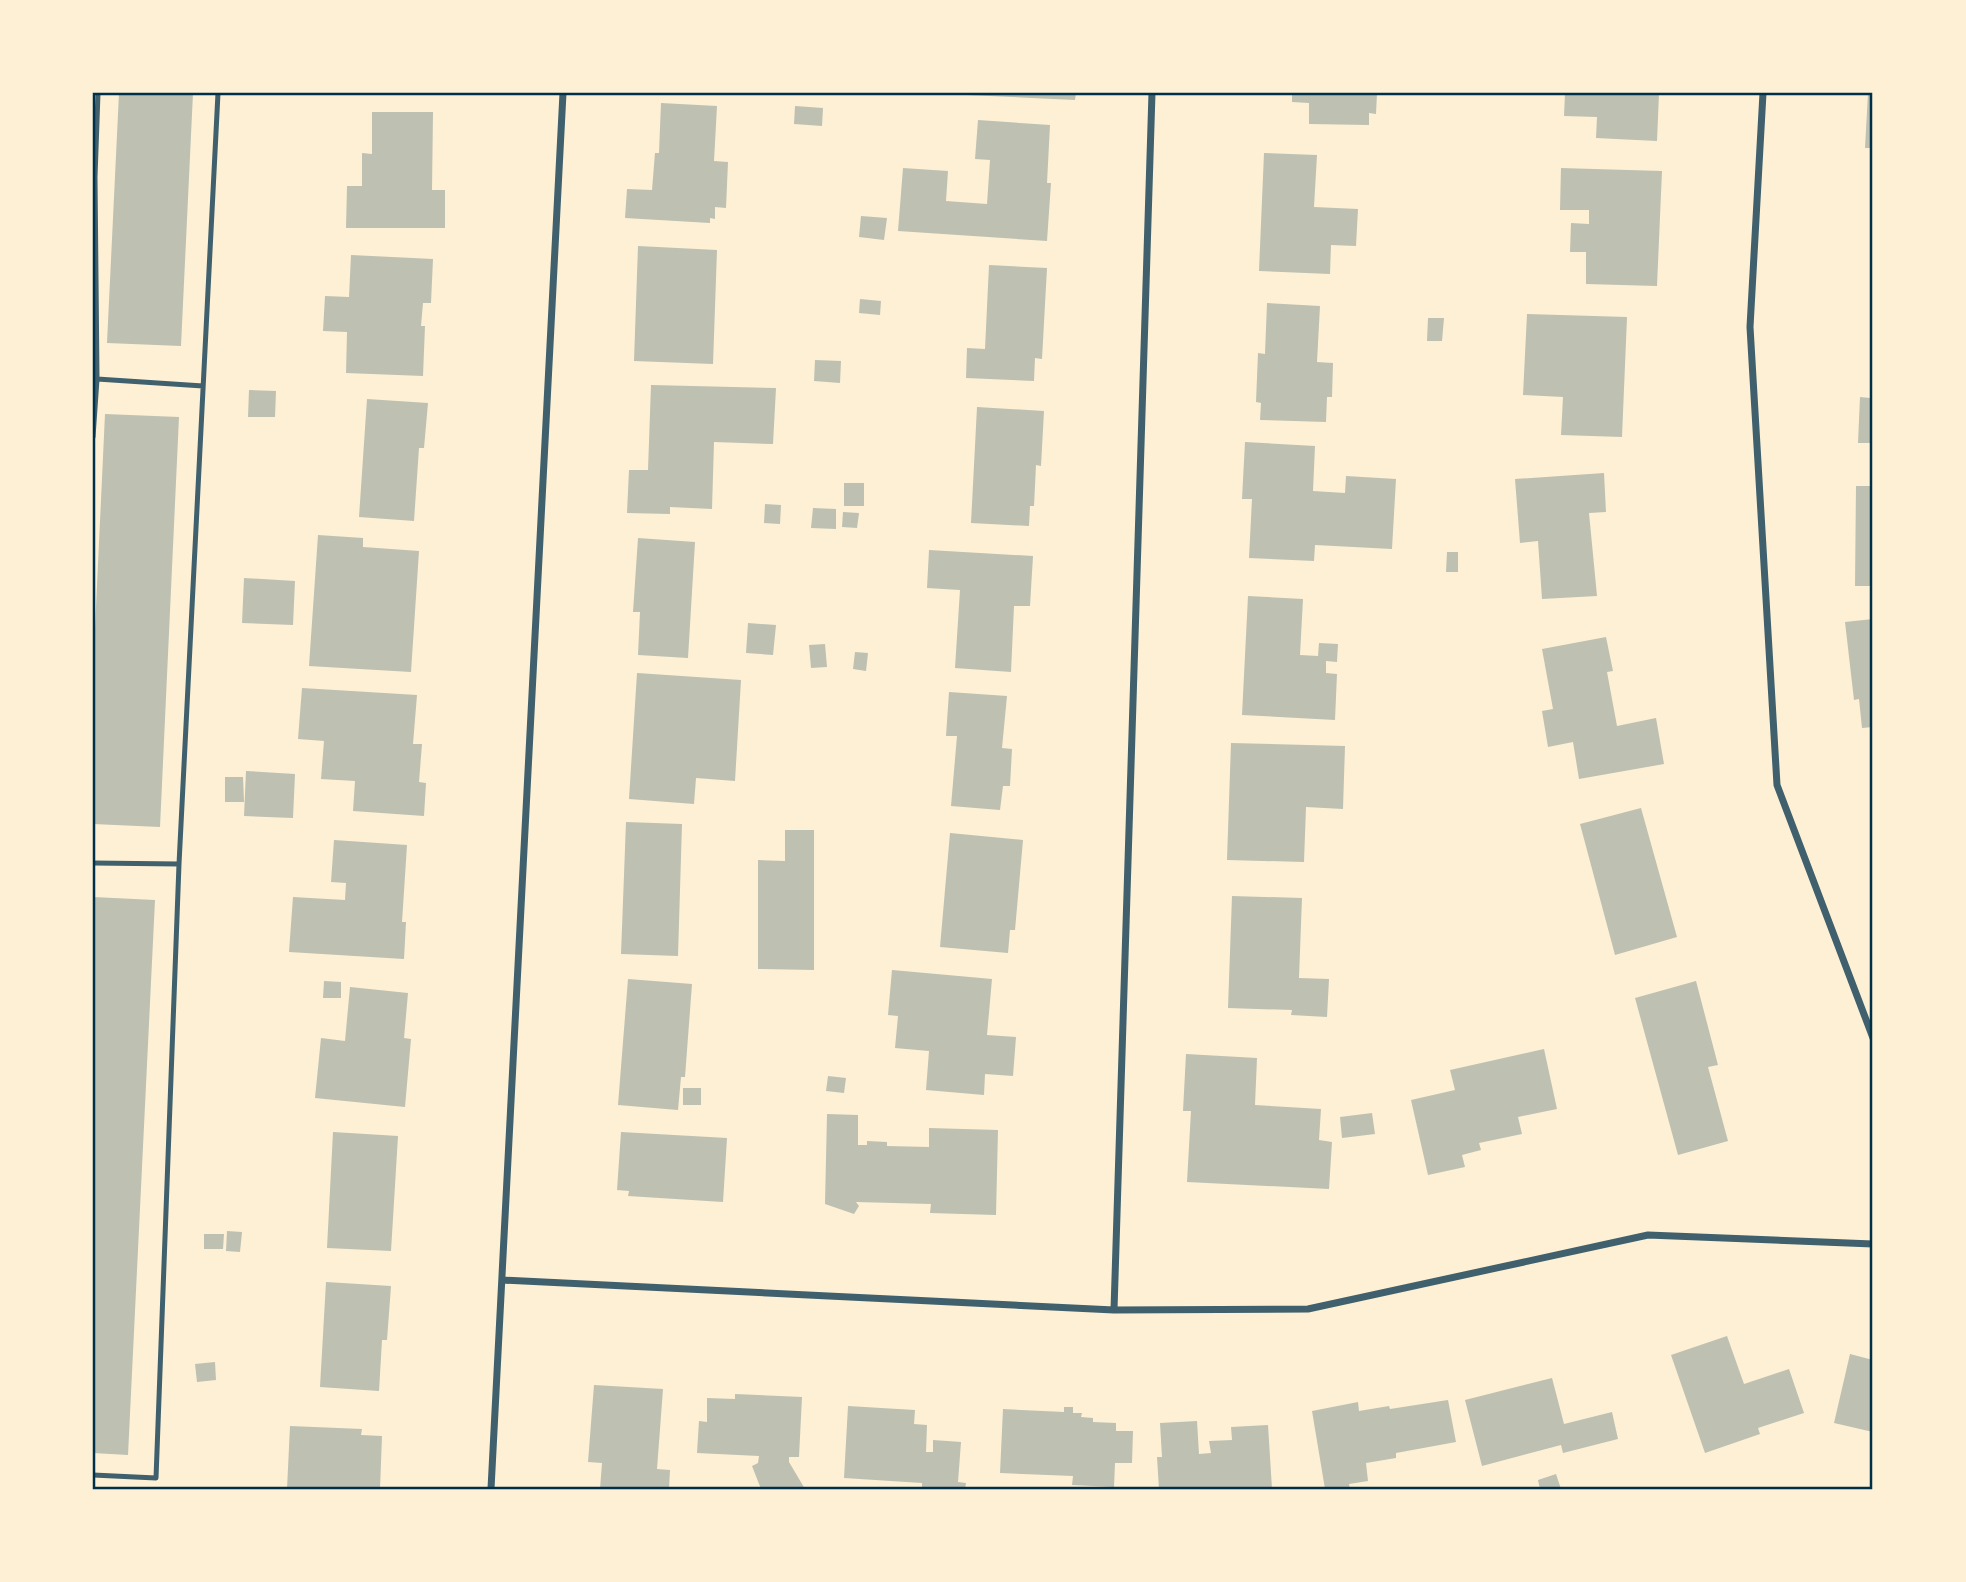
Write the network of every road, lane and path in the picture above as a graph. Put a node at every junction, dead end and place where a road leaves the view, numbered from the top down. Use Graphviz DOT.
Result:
graph roads {
  1 [pos="98,93"];
  2 [pos="218,93"];
  3 [pos="563,93"];
  4 [pos="1152,93"];
  5 [pos="1762,93"];
  6 [pos="94,177"];
  7 [pos="97,379"];
  8 [pos="203,386"];
  9 [pos="93,437"];
  10 [pos="93,863"];
  11 [pos="179,864"];
  12 [pos="1873,1038"];
  13 [pos="1873,1244"];
  14 [pos="502,1280"];
  15 [pos="1114,1310"];
  16 [pos="93,1475"];
  17 [pos="491,1489"];
  1 -- 6 [label="lane"];
  2 -- 8 [label="lane"];
  3 -- 14 [label="street"];
  4 -- 15 [label="street"];
  5 -- 12 [label="street"];
  6 -- 7 [label="lane"];
  7 -- 8 [label="lane"];
  7 -- 9 [label="lane"];
  8 -- 11 [label="lane"];
  10 -- 11 [label="lane"];
  11 -- 16 [label="lane"];
  13 -- 15 [label="street"];
  14 -- 15 [label="street"];
  14 -- 17 [label="street"];
}
